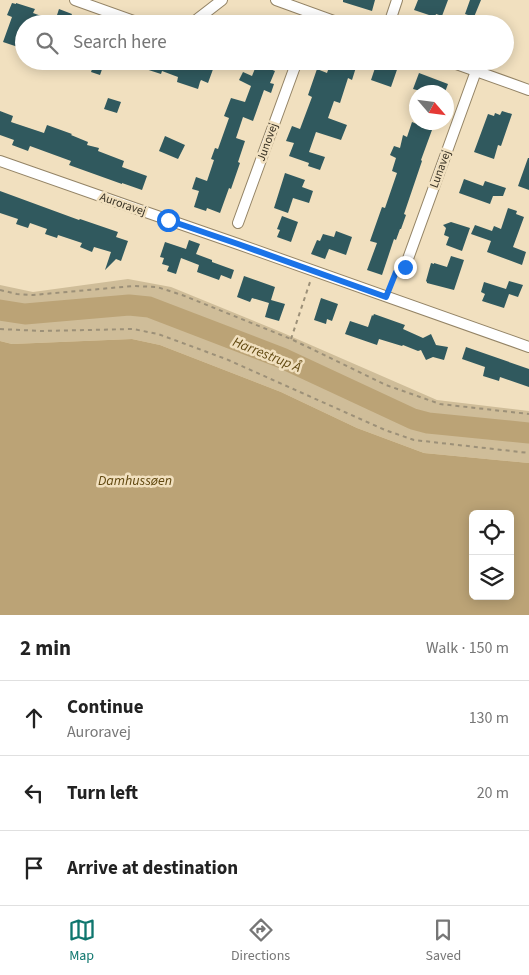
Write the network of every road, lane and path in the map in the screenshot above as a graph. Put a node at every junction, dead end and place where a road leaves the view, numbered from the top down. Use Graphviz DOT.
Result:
graph roads {
  1 [pos="75,0"];
  2 [pos="222,0"];
  3 [pos="276,0"];
  4 [pos="397,0"];
  5 [pos="117,15"];
  6 [pos="203,15"];
  7 [pos="304,15"];
  8 [pos="391,15"];
  9 [pos="293,70"];
  10 [pos="476,71"];
  11 [pos="529,90"];
  12 [pos="0,160"];
  13 [pos="238,223"];
  14 [pos="405,267"];
  15 [pos="313,271"];
  16 [pos="0,290"];
  17 [pos="386,297"];
  18 [pos="0,329"];
  19 [pos="291,339"];
  20 [pos="529,347"];
  21 [pos="529,414"];
  22 [pos="529,453"];
  1 -- 5 [label="street"];
  2 -- 6 [label="street"];
  3 -- 7 [label="street"];
  4 -- 8 [label="street"];
  9 -- 13 [label="street, Junovej"];
  10 -- 11 [label="street"];
  10 -- 14 [label="street, Lunavej"];
  12 -- 15 [label="street, Auroravej"];
  14 -- 17 [label="path"];
  15 -- 17 [label="street, Auroravej"];
  15 -- 19 [label="path"];
  16 -- 19 [label="path"];
  17 -- 20 [label="street, Auroravej"];
  18 -- 22 [label="path"];
  19 -- 21 [label="path"];
}
